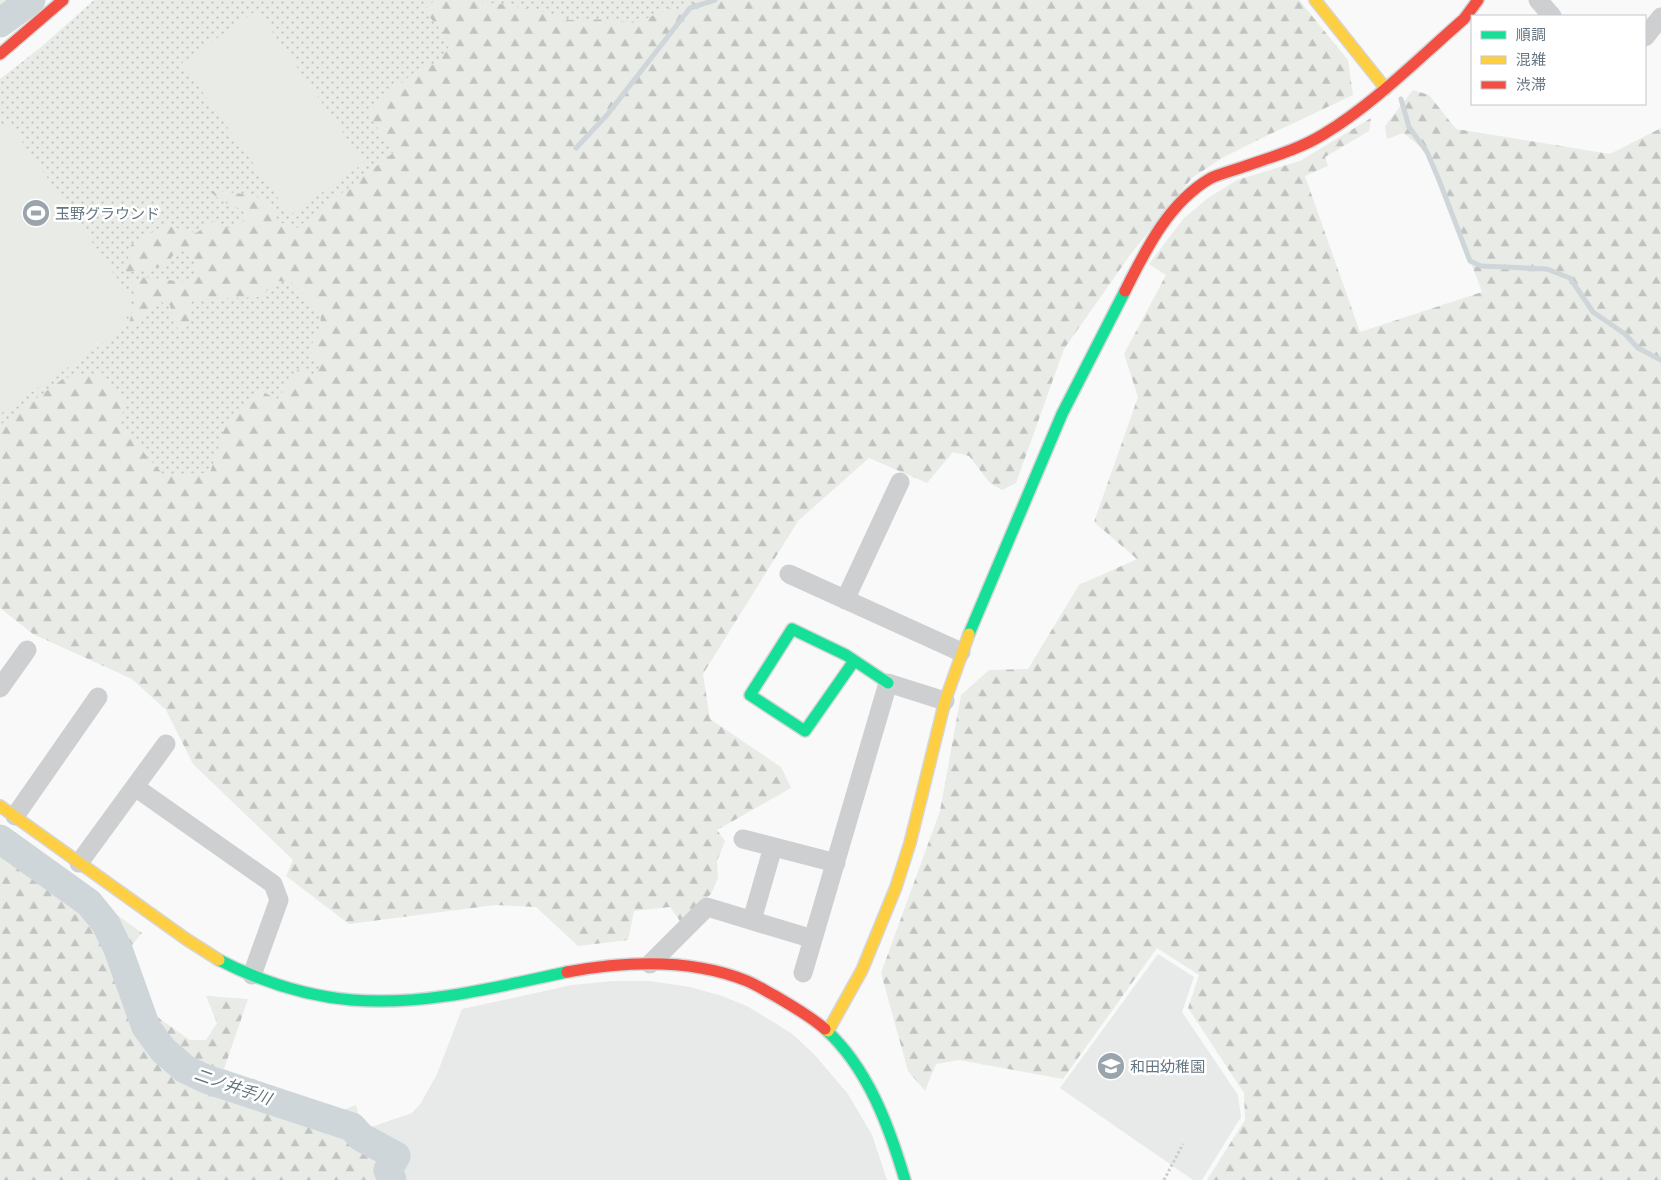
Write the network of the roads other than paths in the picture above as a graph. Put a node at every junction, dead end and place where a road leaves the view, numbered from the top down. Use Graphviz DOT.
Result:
graph roads {
  1 [pos="63,0"];
  2 [pos="1315,0"];
  3 [pos="1478,0"];
  4 [pos="1538,0"];
  5 [pos="1551,15"];
  6 [pos="1661,17"];
  7 [pos="1646,36"];
  8 [pos="0,54"];
  9 [pos="1386,89"];
  10 [pos="900,482"];
  11 [pos="789,574"];
  12 [pos="845,600"];
  13 [pos="27,650"];
  14 [pos="960,652"];
  15 [pos="854,661"];
  16 [pos="1,684"];
  17 [pos="888,684"];
  18 [pos="98,697"];
  19 [pos="945,701"];
  20 [pos="166,744"];
  21 [pos="134,787"];
  22 [pos="7,811"];
  23 [pos="743,839"];
  24 [pos="773,847"];
  25 [pos="80,863"];
  26 [pos="836,863"];
  27 [pos="752,920"];
  28 [pos="813,939"];
  29 [pos="650,964"];
  30 [pos="803,973"];
  31 [pos="252,974"];
  32 [pos="828,1031"];
  33 [pos="906,1180"];
  1 -- 8 [label="street"];
  2 -- 9 [label="street"];
  3 -- 9 [label="street"];
  4 -- 5 [label="street"];
  6 -- 7 [label="street"];
  9 -- 14 [label="street"];
  10 -- 12 [label="street"];
  11 -- 12 [label="street"];
  12 -- 14 [label="street"];
  13 -- 16 [label="street"];
  14 -- 19 [label="street"];
  15 -- 15 [label="street"];
  15 -- 17 [label="street"];
  17 -- 19 [label="street"];
  17 -- 26 [label="street"];
  18 -- 22 [label="street"];
  19 -- 32 [label="street"];
  20 -- 21 [label="street"];
  21 -- 25 [label="street"];
  21 -- 31 [label="street"];
  22 -- 25 [label="street"];
  23 -- 24 [label="street"];
  24 -- 26 [label="street"];
  24 -- 27 [label="street"];
  25 -- 31 [label="street"];
  26 -- 28 [label="street"];
  27 -- 28 [label="street"];
  27 -- 29 [label="street"];
  28 -- 30 [label="street"];
  29 -- 31 [label="street"];
  29 -- 32 [label="street"];
  32 -- 33 [label="street"];
}
